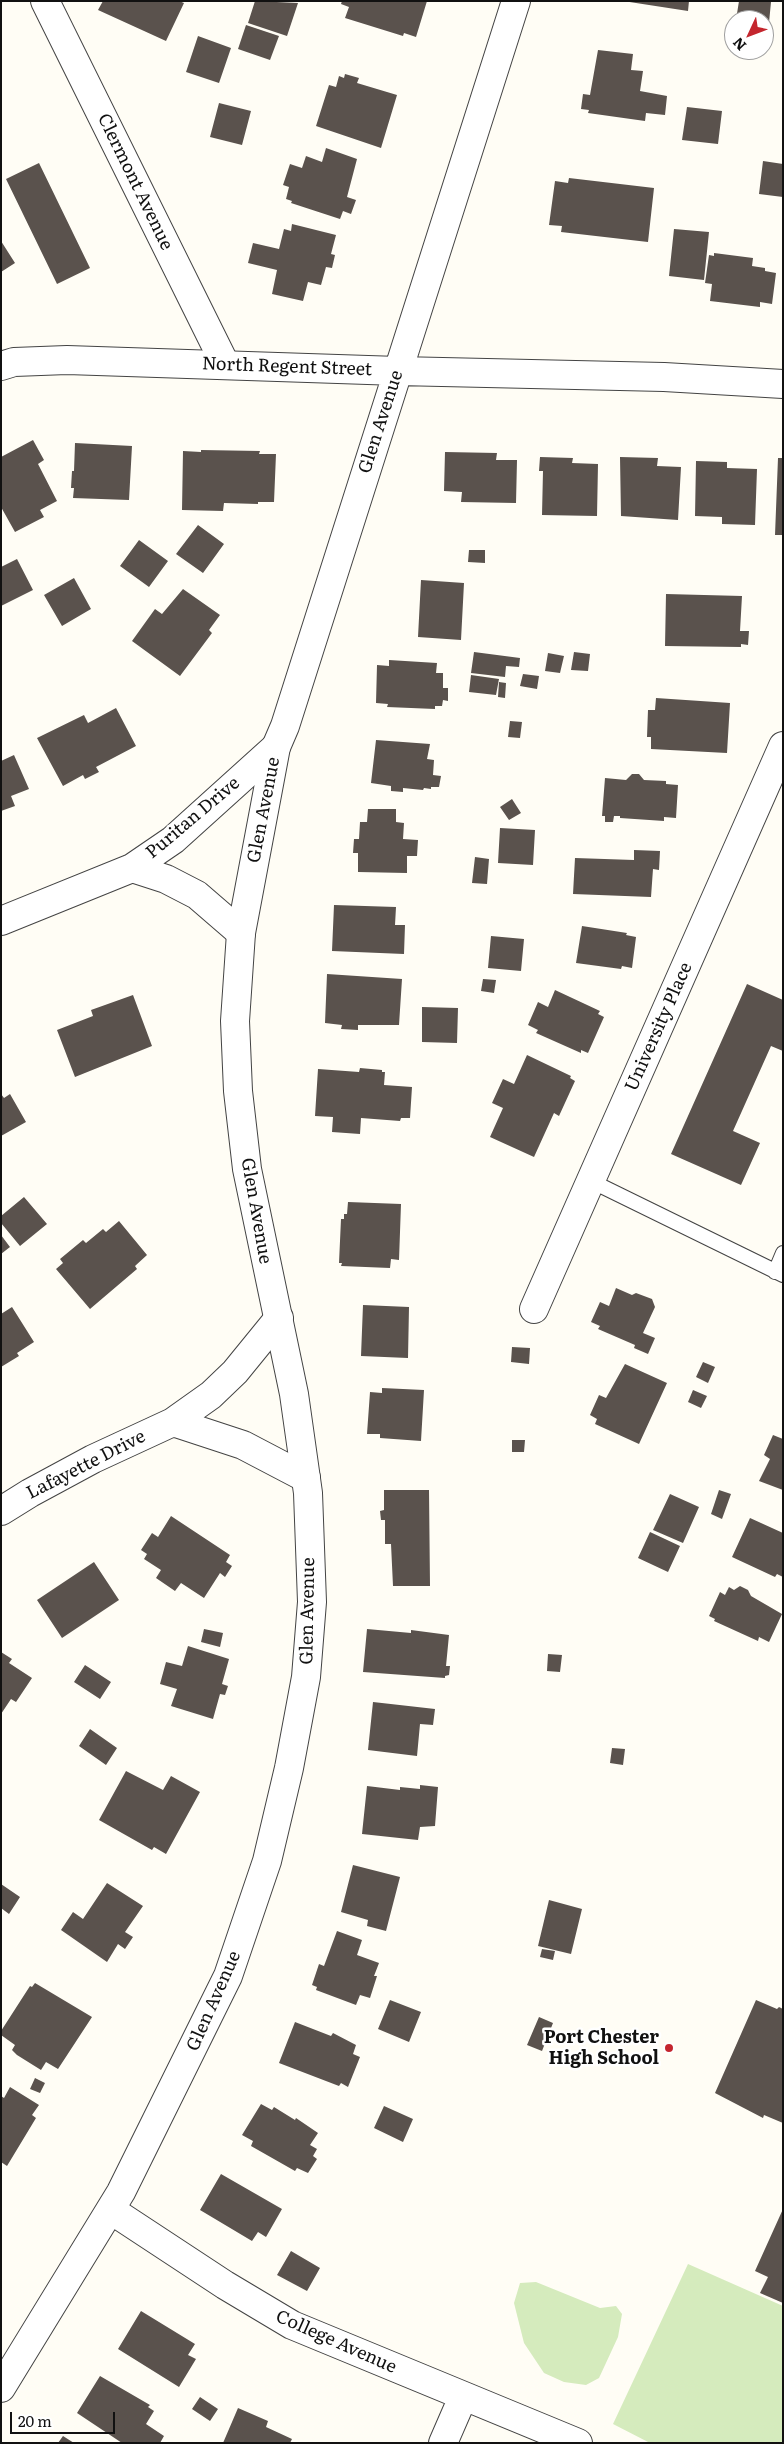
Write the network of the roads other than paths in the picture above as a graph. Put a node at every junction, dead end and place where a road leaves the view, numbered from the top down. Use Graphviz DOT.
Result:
graph roads {
  1 [pos="46,1"];
  2 [pos="516,1"];
  3 [pos="225,364"];
  4 [pos="1,366"];
  5 [pos="398,371"];
  6 [pos="783,384"];
  7 [pos="783,746"];
  8 [pos="276,747"];
  9 [pos="132,868"];
  10 [pos="1,921"];
  11 [pos="241,932"];
  12 [pos="591,1181"];
  13 [pos="783,1253"];
  14 [pos="779,1274"];
  15 [pos="534,1309"];
  16 [pos="279,1318"];
  17 [pos="173,1422"];
  18 [pos="306,1478"];
  19 [pos="1,1511"];
  20 [pos="111,2210"];
  21 [pos="1,2388"];
  22 [pos="463,2397"];
  23 [pos="443,2443"];
  24 [pos="578,2443"];
  1 -- 3 [label="street, Clermont Avenue"];
  2 -- 5 [label="street, Glen Avenue"];
  3 -- 4 [label="street, North Regent Street"];
  3 -- 5 [label="street, North Regent Street"];
  5 -- 6 [label="street, North Regent Street"];
  5 -- 8 [label="street, Glen Avenue"];
  7 -- 12 [label="street, University Place"];
  8 -- 9 [label="street, Puritan Drive"];
  8 -- 11 [label="street, Glen Avenue"];
  9 -- 10 [label="street, Puritan Drive"];
  9 -- 11 [label="street, Puritan Drive"];
  11 -- 16 [label="street, Glen Avenue"];
  12 -- 14 [label="lane"];
  12 -- 15 [label="street, University Place"];
  13 -- 14 [label="lane"];
  16 -- 17 [label="street, Lafayette Drive"];
  16 -- 18 [label="street, Glen Avenue"];
  17 -- 18 [label="street"];
  17 -- 19 [label="street, Lafayette Drive"];
  18 -- 20 [label="street, Glen Avenue"];
  20 -- 21 [label="street, Glen Avenue"];
  20 -- 22 [label="street, College Avenue"];
  22 -- 23 [label="street"];
  22 -- 24 [label="street, College Avenue"];
}
